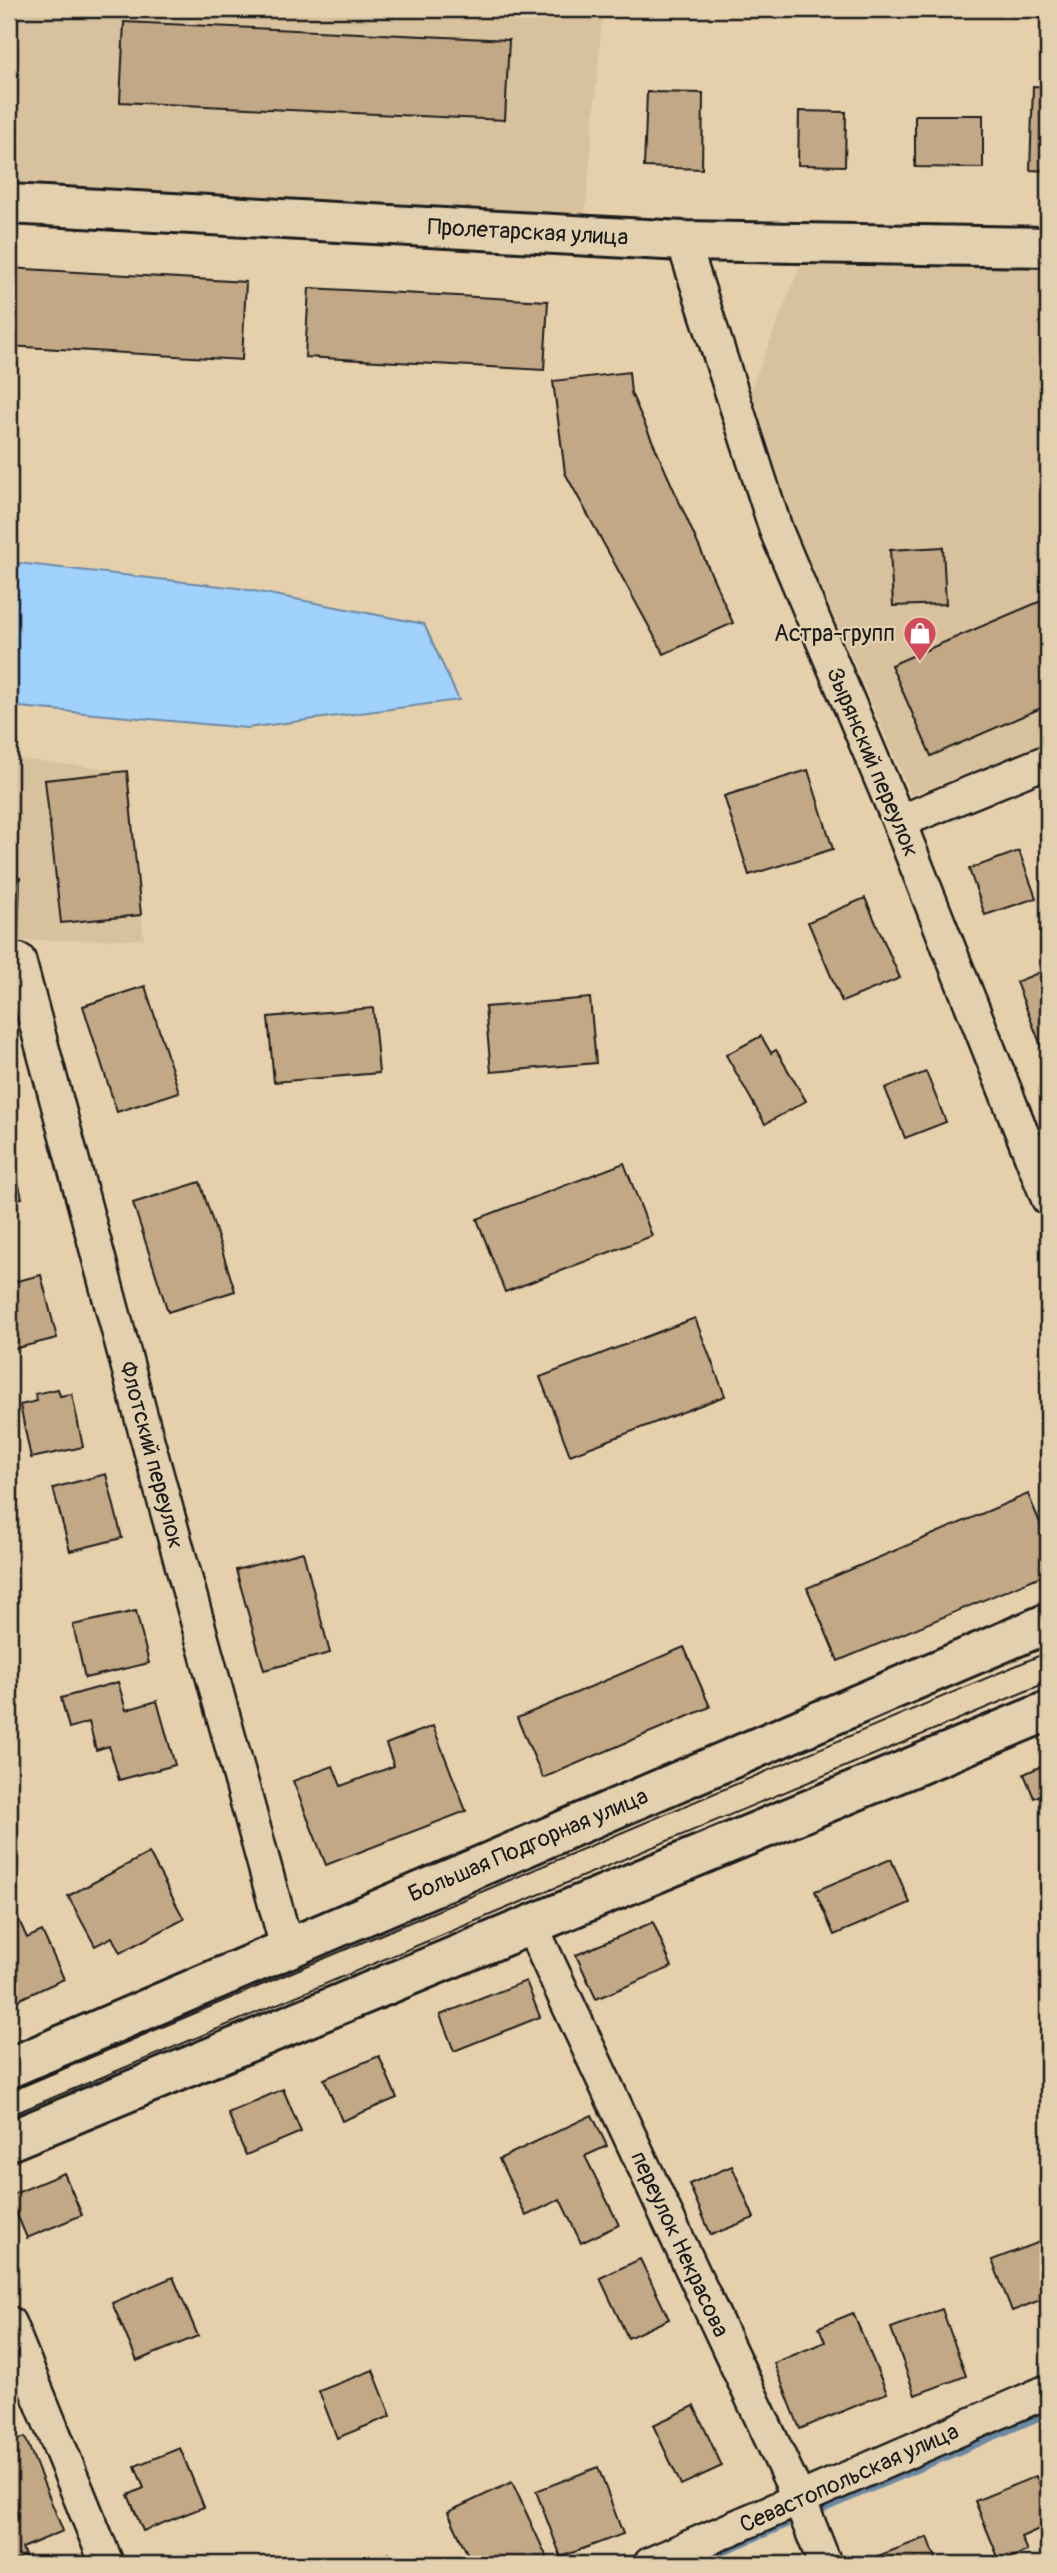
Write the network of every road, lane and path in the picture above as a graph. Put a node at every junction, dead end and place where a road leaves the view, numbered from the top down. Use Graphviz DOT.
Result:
graph roads {
  1 [pos="9,204"];
  2 [pos="683,241"];
  3 [pos="1048,247"];
  4 [pos="1048,761"];
  5 [pos="899,822"];
  6 [pos="19,960"];
  7 [pos="1048,1199"];
  8 [pos="1048,1623"];
  9 [pos="1048,1711"];
  10 [pos="531,1925"];
  11 [pos="287,1948"];
  12 [pos="9,2068"];
  13 [pos="9,2141"];
  14 [pos="9,2323"];
  15 [pos="1048,2391"];
  16 [pos="800,2501"];
  17 [pos="107,2564"];
  18 [pos="650,2564"];
  19 [pos="825,2564"];
  1 -- 2 [label="main road, Пролетарская улица"];
  2 -- 3 [label="main road, Пролетарская улица"];
  2 -- 5 [label="street, Зырянский переулок"];
  4 -- 5 [label="street"];
  5 -- 7 [label="street, Зырянский переулок"];
  6 -- 11 [label="street, Флотский переулок"];
  8 -- 11 [label="main road, Большая Подгорная улица"];
  9 -- 10 [label="main road"];
  10 -- 13 [label="main road"];
  10 -- 16 [label="street, переулок Некрасова"];
  11 -- 12 [label="main road, Большая Подгорная улица"];
  14 -- 17 [label="street"];
  15 -- 16 [label="street, Севастопольская улица"];
  16 -- 18 [label="street, Севастопольская улица"];
  16 -- 19 [label="street, переулок Некрасова"];
}
